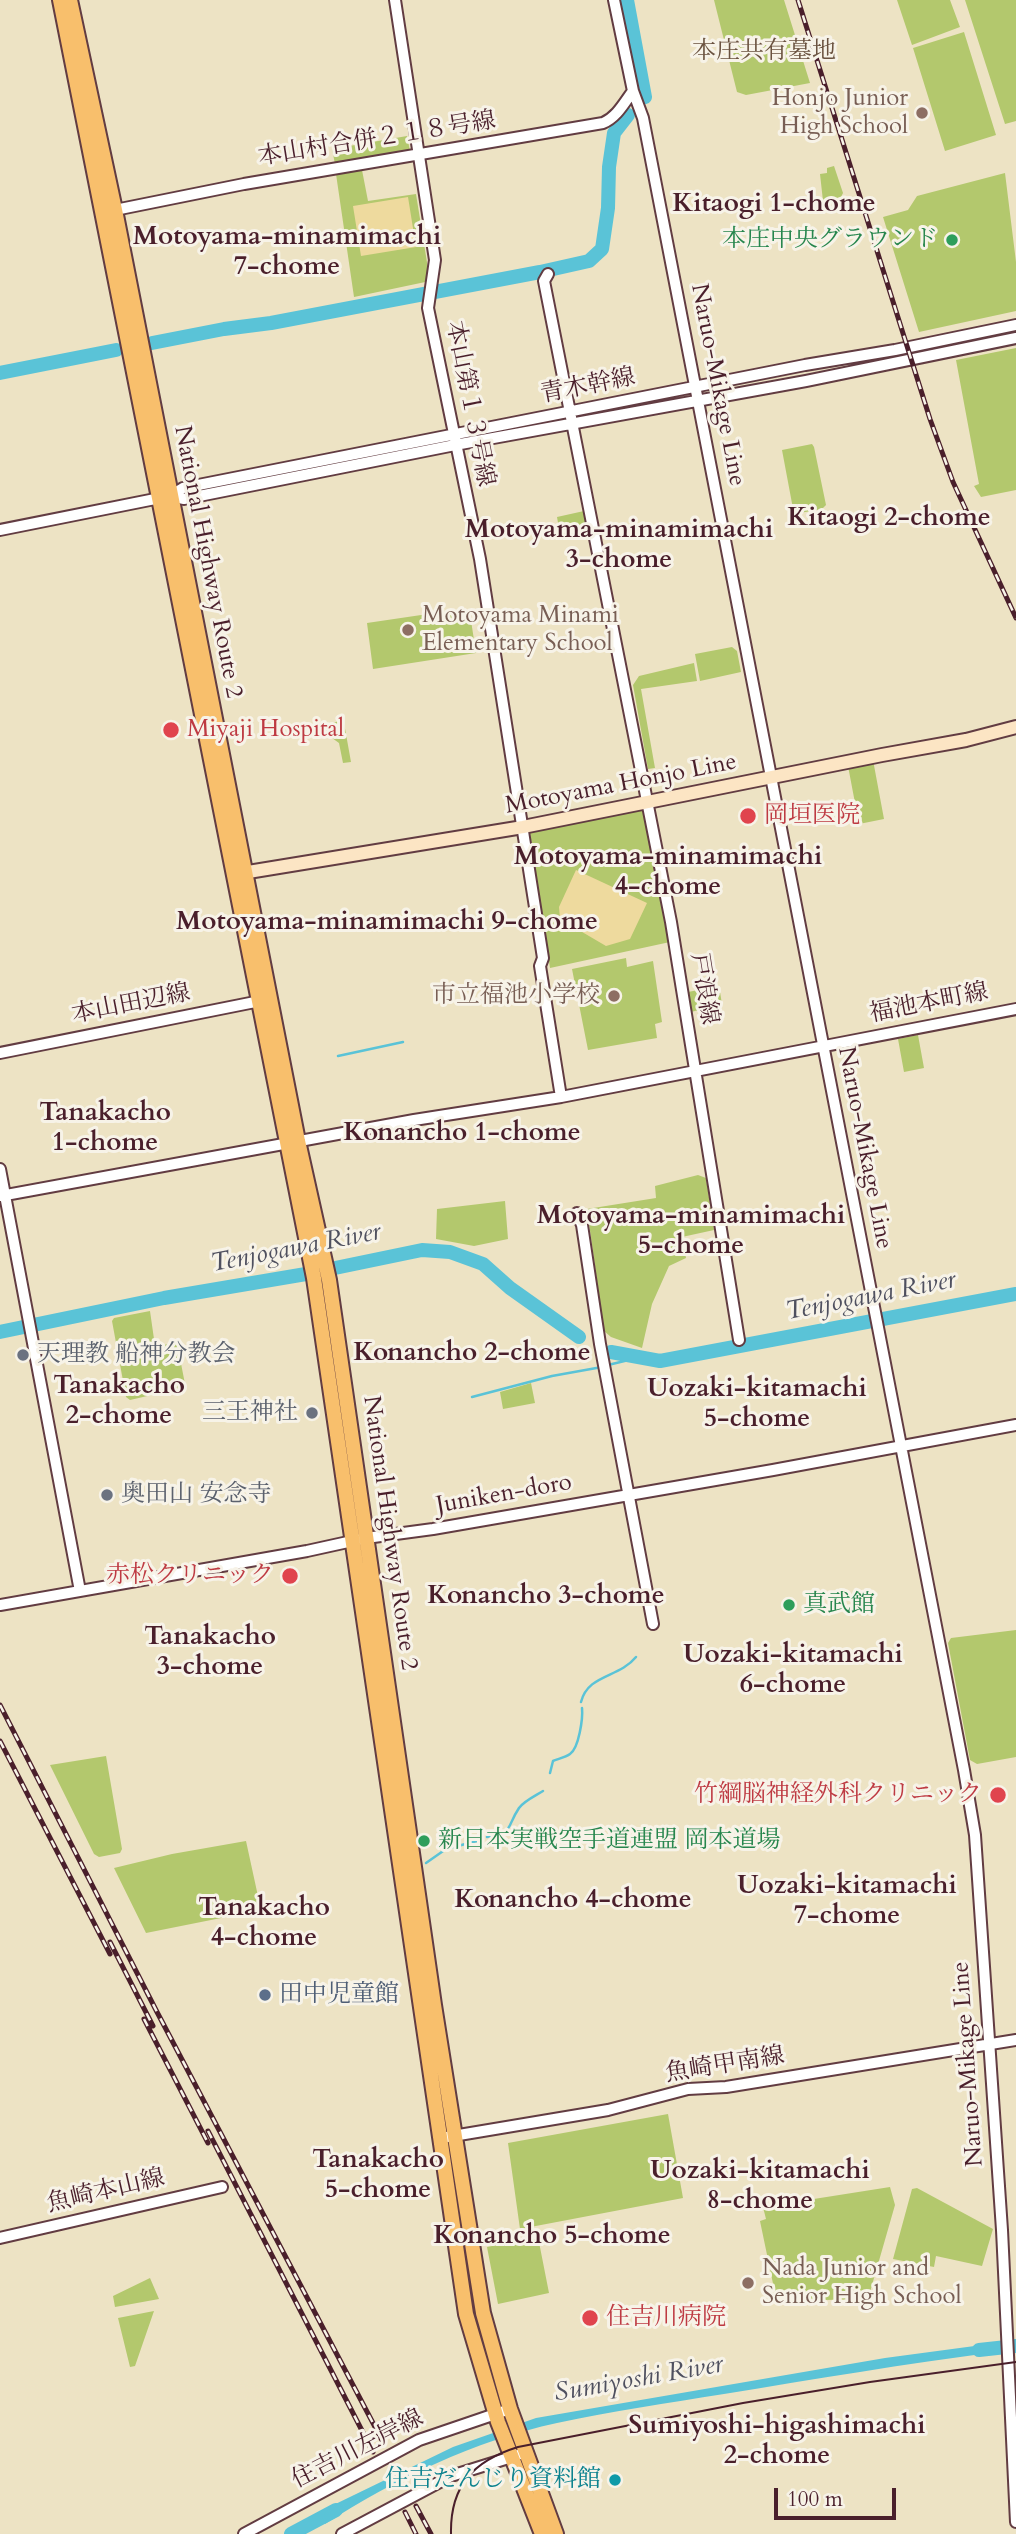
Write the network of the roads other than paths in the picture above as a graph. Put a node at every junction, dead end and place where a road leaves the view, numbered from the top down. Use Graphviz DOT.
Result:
graph roads {
  1 [pos="60,0"];
  2 [pos="70,0"];
  3 [pos="395,0"];
  4 [pos="614,0"];
  5 [pos="633,91"];
  6 [pos="418,155"];
  7 [pos="115,210"];
  8 [pos="548,274"];
  9 [pos="1016,325"];
  10 [pos="1016,338"];
  11 [pos="696,387"];
  12 [pos="699,400"];
  13 [pos="571,418"];
  14 [pos="454,440"];
  15 [pos="164,497"];
  16 [pos="0,530"];
  17 [pos="1016,727"];
  18 [pos="772,777"];
  19 [pos="646,802"];
  20 [pos="523,827"];
  21 [pos="239,874"];
  22 [pos="264,1000"];
  23 [pos="1016,1009"];
  24 [pos="822,1046"];
  25 [pos="0,1053"];
  26 [pos="695,1070"];
  27 [pos="561,1097"];
  28 [pos="292,1143"];
  29 [pos="0,1169"];
  30 [pos="3,1196"];
  31 [pos="577,1213"];
  32 [pos="739,1340"];
  33 [pos="1016,1425"];
  34 [pos="900,1446"];
  35 [pos="630,1493"];
  36 [pos="360,1540"];
  37 [pos="80,1591"];
  38 [pos="0,1605"];
  39 [pos="653,1624"];
  40 [pos="1016,2040"];
  41 [pos="988,2045"];
  42 [pos="447,2137"];
  43 [pos="222,2188"];
  44 [pos="0,2238"];
  45 [pos="512,2413"];
  46 [pos="497,2417"];
  47 [pos="525,2447"];
  48 [pos="509,2452"];
  49 [pos="1016,2522"];
  50 [pos="244,2534"];
  51 [pos="342,2534"];
  52 [pos="542,2534"];
  53 [pos="556,2534"];
  1 -- 15 [label="highway, National Highway Route 2"];
  2 -- 7 [label="highway, National Highway Route 2"];
  3 -- 6 [label="street, 本山第１３号線"];
  4 -- 5 [label="street, Naruo-Mikage Line"];
  5 -- 6 [label="street, 本山村合併２１８号線"];
  5 -- 11 [label="street, Naruo-Mikage Line"];
  6 -- 7 [label="street, 本山村合併２１８号線"];
  6 -- 14 [label="street, 本山第１３号線"];
  7 -- 15 [label="highway, National Highway Route 2"];
  8 -- 13 [label="street, 戸浪線"];
  9 -- 11 [label="street, 青木幹線"];
  10 -- 12 [label="street, 青木幹線"];
  11 -- 12 [label="street, Naruo-Mikage Line"];
  11 -- 13 [label="street, 青木幹線"];
  12 -- 13 [label="street, 青木幹線"];
  12 -- 18 [label="street, Naruo-Mikage Line"];
  13 -- 14 [label="street, 青木幹線"];
  13 -- 19 [label="street, 戸浪線"];
  14 -- 15 [label="street, 青木幹線"];
  14 -- 20 [label="street, 本山第１３号線"];
  15 -- 16 [label="street, 青木幹線"];
  15 -- 21 [label="highway, National Highway Route 2"];
  17 -- 18 [label="main road, Motoyama Honjo Line"];
  18 -- 19 [label="main road, Motoyama Honjo Line"];
  18 -- 24 [label="street, Naruo-Mikage Line"];
  19 -- 20 [label="main road, Motoyama Honjo Line"];
  19 -- 26 [label="street, 戸浪線"];
  20 -- 21 [label="main road, Motoyama Honjo Line"];
  20 -- 27 [label="street, 本山第１３号線"];
  21 -- 22 [label="highway, National Highway Route 2"];
  22 -- 25 [label="street, 本山田辺線"];
  22 -- 28 [label="highway, National Highway Route 2"];
  23 -- 24 [label="street, 福池本町線"];
  24 -- 26 [label="street, 福池本町線"];
  24 -- 34 [label="street, Naruo-Mikage Line"];
  26 -- 27 [label="street, 福池本町線"];
  26 -- 32 [label="street, 戸浪線"];
  27 -- 28 [label="street, 福池本町線"];
  28 -- 30 [label="street, 福池本町線"];
  28 -- 36 [label="highway, National Highway Route 2"];
  29 -- 30 [label="street"];
  30 -- 37 [label="street"];
  31 -- 35 [label="street"];
  33 -- 34 [label="street, Juniken-doro"];
  34 -- 35 [label="street, Juniken-doro"];
  34 -- 41 [label="street, Naruo-Mikage Line"];
  35 -- 36 [label="street, Juniken-doro"];
  35 -- 39 [label="street"];
  36 -- 37 [label="street, Juniken-doro"];
  36 -- 42 [label="highway, National Highway Route 2"];
  37 -- 38 [label="street, Juniken-doro"];
  40 -- 41 [label="street, 魚崎甲南線"];
  41 -- 42 [label="street, 魚崎甲南線"];
  41 -- 49 [label="street, Naruo-Mikage Line"];
  42 -- 45 [label="highway, National Highway Route 2"];
  42 -- 46 [label="highway, National Highway Route 2"];
  43 -- 44 [label="street, 魚崎本山線"];
  45 -- 46 [label="street, 住吉川左岸線"];
  45 -- 47 [label="highway, National Highway Route 2"];
  46 -- 48 [label="highway, National Highway Route 2"];
  46 -- 50 [label="street, 住吉川左岸線"];
  47 -- 48 [label="street"];
  47 -- 53 [label="highway, National Highway Route 2"];
  48 -- 51 [label="street"];
  48 -- 52 [label="highway, National Highway Route 2"];
}
